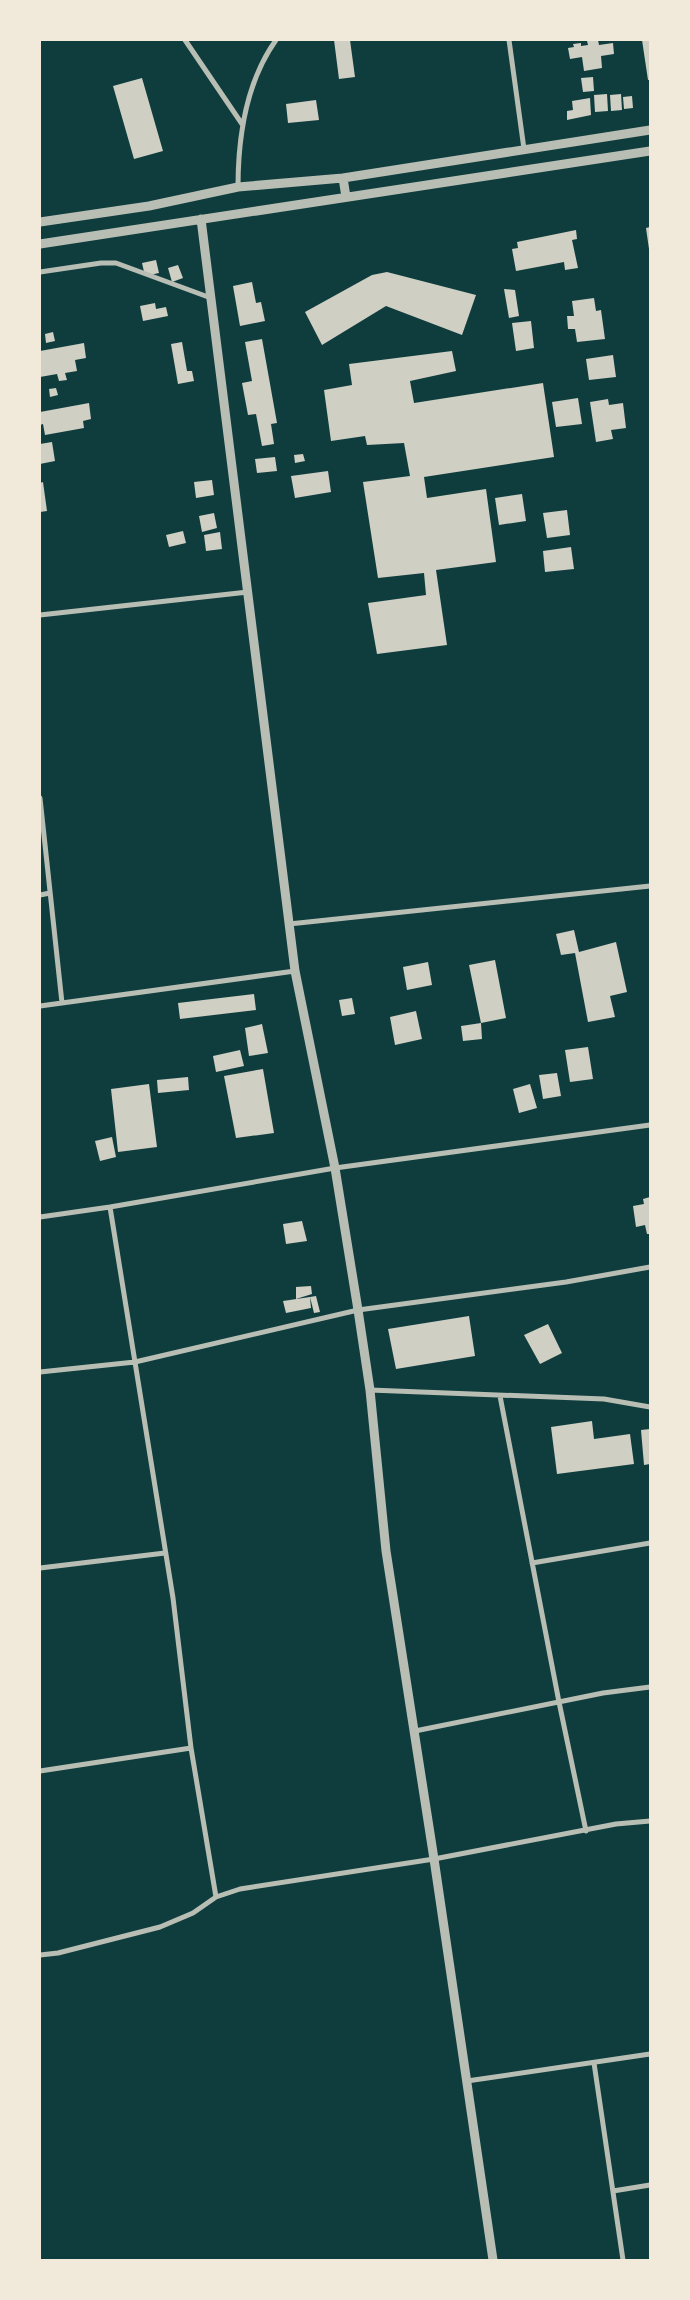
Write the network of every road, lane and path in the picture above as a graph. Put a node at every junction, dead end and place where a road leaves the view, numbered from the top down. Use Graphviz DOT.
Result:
graph roads {
  1 [pos="184,40"];
  2 [pos="276,40"];
  3 [pos="509,40"];
  4 [pos="242,124"];
  5 [pos="650,130"];
  6 [pos="524,149"];
  7 [pos="650,151"];
  8 [pos="343,178"];
  9 [pos="238,187"];
  10 [pos="346,197"];
  11 [pos="201,219"];
  12 [pos="40,222"];
  13 [pos="40,244"];
  14 [pos="40,272"];
  15 [pos="211,298"];
  16 [pos="248,592"];
  17 [pos="40,615"];
  18 [pos="40,798"];
  19 [pos="650,886"];
  20 [pos="50,893"];
  21 [pos="40,895"];
  22 [pos="289,924"];
  23 [pos="295,971"];
  24 [pos="62,1003"];
  25 [pos="40,1006"];
  26 [pos="650,1125"];
  27 [pos="335,1168"];
  28 [pos="110,1207"];
  29 [pos="40,1217"];
  30 [pos="650,1267"];
  31 [pos="358,1310"];
  32 [pos="135,1362"];
  33 [pos="40,1372"];
  34 [pos="370,1390"];
  35 [pos="500,1396"];
  36 [pos="650,1407"];
  37 [pos="650,1544"];
  38 [pos="165,1553"];
  39 [pos="532,1563"];
  40 [pos="40,1568"];
  41 [pos="650,1687"];
  42 [pos="559,1702"];
  43 [pos="415,1731"];
  44 [pos="191,1748"];
  45 [pos="40,1771"];
  46 [pos="650,1821"];
  47 [pos="586,1831"];
  48 [pos="434,1858"];
  49 [pos="216,1897"];
  50 [pos="40,1955"];
  51 [pos="650,2054"];
  52 [pos="594,2062"];
  53 [pos="466,2081"];
  54 [pos="650,2185"];
  55 [pos="613,2191"];
  56 [pos="493,2260"];
  57 [pos="623,2260"];
  1 -- 4 [label="street"];
  2 -- 4 [label="street"];
  3 -- 6 [label="street"];
  4 -- 9 [label="street"];
  5 -- 6 [label="street"];
  6 -- 8 [label="street"];
  7 -- 10 [label="street"];
  8 -- 9 [label="street"];
  8 -- 10 [label="street"];
  9 -- 12 [label="street"];
  10 -- 11 [label="street"];
  11 -- 13 [label="street"];
  11 -- 15 [label="street"];
  14 -- 15 [label="street"];
  15 -- 16 [label="street"];
  16 -- 17 [label="street"];
  16 -- 22 [label="street"];
  18 -- 20 [label="street"];
  19 -- 22 [label="street"];
  20 -- 21 [label="street"];
  20 -- 24 [label="street"];
  22 -- 23 [label="street"];
  23 -- 24 [label="street"];
  23 -- 27 [label="street"];
  24 -- 25 [label="street"];
  26 -- 27 [label="street"];
  27 -- 28 [label="street"];
  27 -- 31 [label="street"];
  28 -- 29 [label="street"];
  28 -- 32 [label="street"];
  30 -- 31 [label="street"];
  31 -- 32 [label="street"];
  31 -- 34 [label="street"];
  32 -- 33 [label="street"];
  32 -- 38 [label="street"];
  34 -- 35 [label="street"];
  34 -- 43 [label="street"];
  35 -- 36 [label="street"];
  35 -- 39 [label="street"];
  37 -- 39 [label="street"];
  38 -- 40 [label="street"];
  38 -- 44 [label="street"];
  39 -- 42 [label="street"];
  41 -- 42 [label="street"];
  42 -- 43 [label="street"];
  42 -- 47 [label="street"];
  43 -- 48 [label="street"];
  44 -- 45 [label="street"];
  44 -- 49 [label="street"];
  46 -- 47 [label="street"];
  47 -- 48 [label="street"];
  48 -- 49 [label="street"];
  48 -- 53 [label="street"];
  49 -- 50 [label="street"];
  51 -- 52 [label="street"];
  52 -- 53 [label="street"];
  52 -- 55 [label="street"];
  53 -- 56 [label="street"];
  54 -- 55 [label="street"];
  55 -- 57 [label="street"];
}
